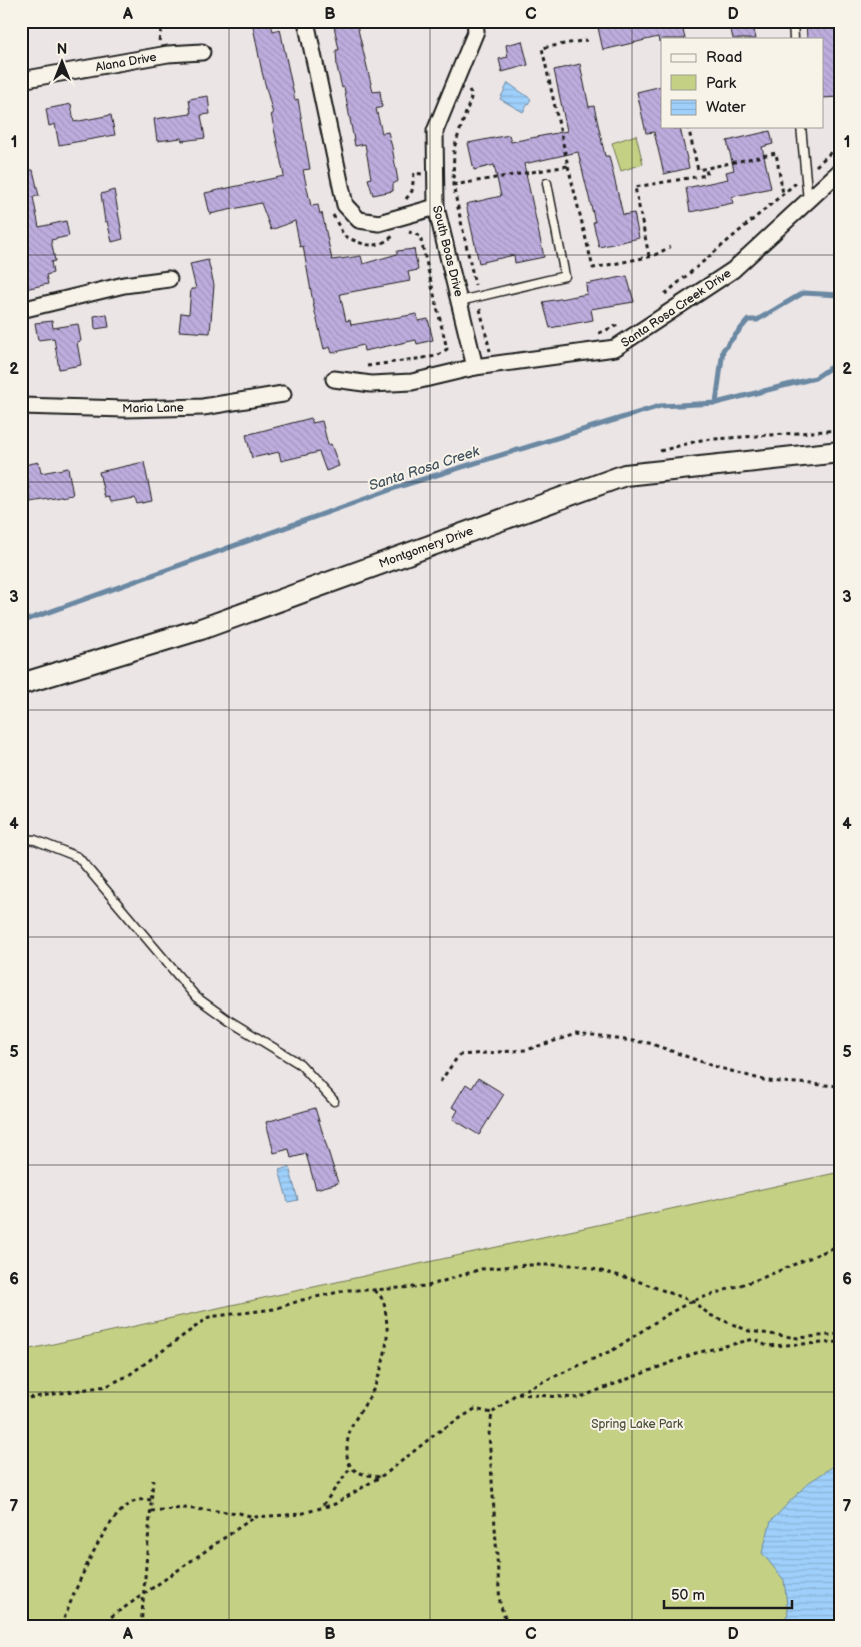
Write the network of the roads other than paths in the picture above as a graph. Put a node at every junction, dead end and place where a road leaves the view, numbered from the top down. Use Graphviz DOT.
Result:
graph roads {
  1 [pos="306,21"];
  2 [pos="475,21"];
  3 [pos="793,21"];
  4 [pos="794,38"];
  5 [pos="202,52"];
  6 [pos="21,80"];
  7 [pos="801,128"];
  8 [pos="840,171"];
  9 [pos="547,183"];
  10 [pos="808,201"];
  11 [pos="436,207"];
  12 [pos="170,279"];
  13 [pos="460,301"];
  14 [pos="21,310"];
  15 [pos="475,367"];
  16 [pos="334,379"];
  17 [pos="283,394"];
  18 [pos="21,406"];
  19 [pos="840,452"];
  20 [pos="21,684"];
  21 [pos="21,839"];
  22 [pos="334,1101"];
  1 -- 11 [label="street"];
  2 -- 11 [label="street, South Boas Drive"];
  3 -- 4 [label="lane"];
  5 -- 6 [label="street, Alana Drive"];
  7 -- 10 [label="lane"];
  8 -- 10 [label="street, Santa Rosa Creek Drive"];
  9 -- 13 [label="lane"];
  10 -- 15 [label="street, Santa Rosa Creek Drive"];
  11 -- 13 [label="street, South Boas Drive"];
  12 -- 14 [label="street"];
  13 -- 15 [label="street, South Boas Drive"];
  15 -- 16 [label="street, Santa Rosa Creek Drive"];
  17 -- 18 [label="street, Maria Lane"];
  19 -- 20 [label="street, Montgomery Drive"];
  21 -- 22 [label="lane"];
}
